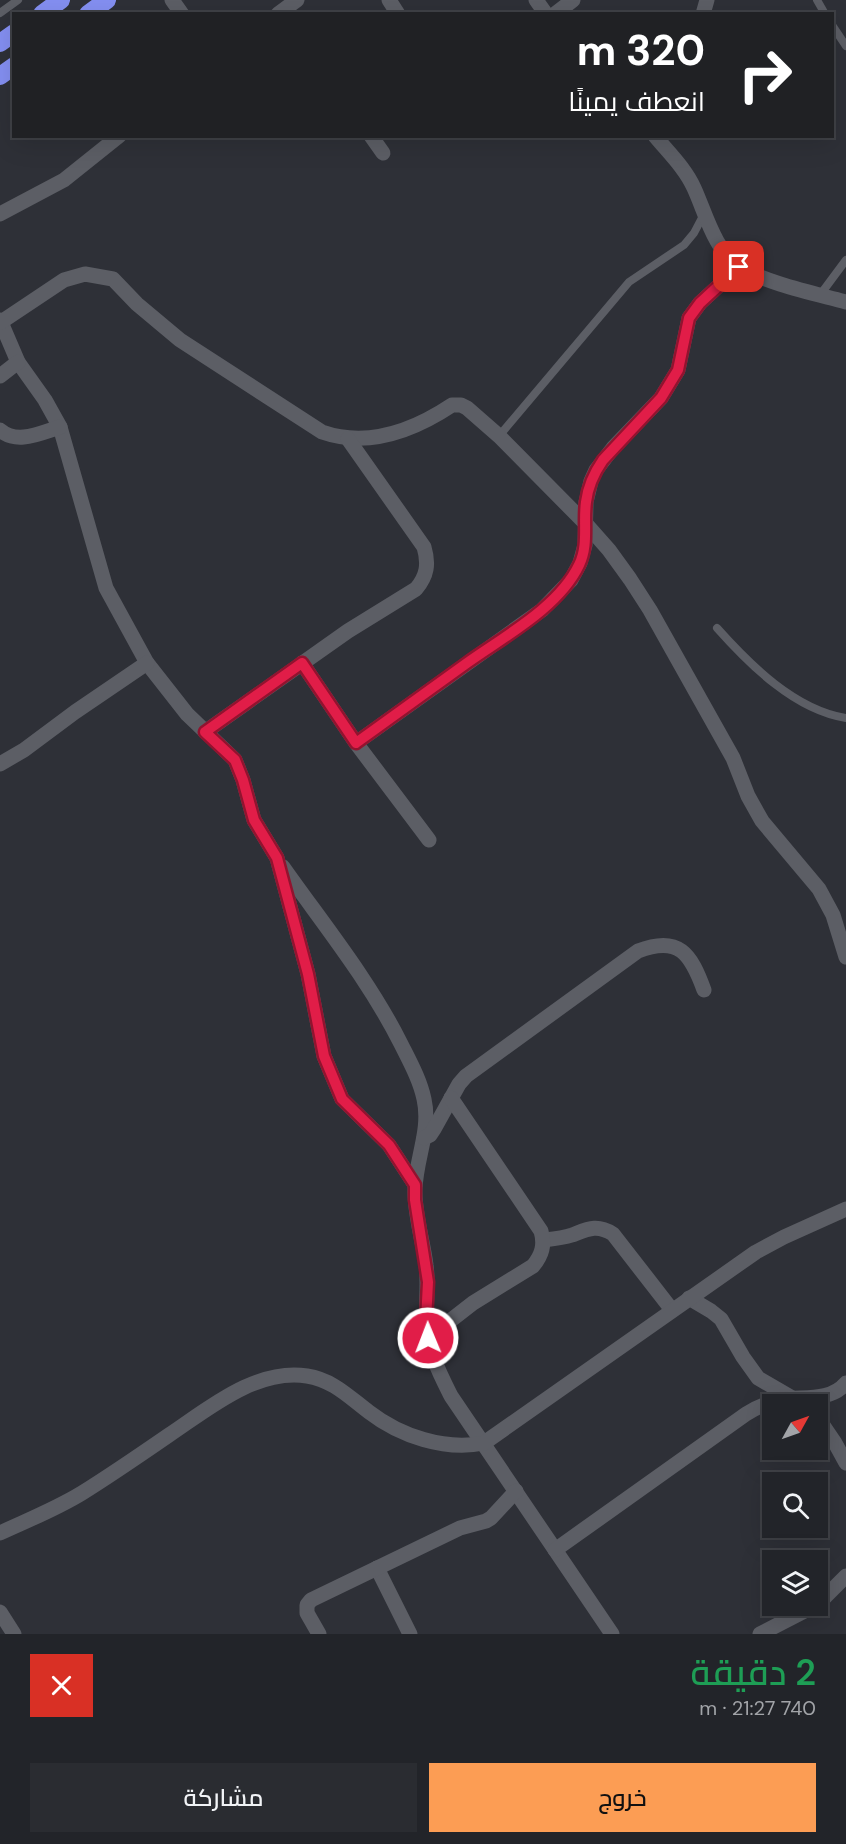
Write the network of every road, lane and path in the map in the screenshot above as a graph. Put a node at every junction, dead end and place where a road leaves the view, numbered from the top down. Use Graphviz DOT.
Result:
graph roads {
  1 [pos="18,0"];
  2 [pos="61,0"];
  3 [pos="107,0"];
  4 [pos="297,0"];
  5 [pos="573,0"];
  6 [pos="45,12"];
  7 [pos="91,12"];
  8 [pos="281,12"];
  9 [pos="558,12"];
  10 [pos="0,13"];
  11 [pos="834,28"];
  12 [pos="846,46"];
  13 [pos="116,138"];
  14 [pos="373,138"];
  15 [pos="656,138"];
  16 [pos="383,153"];
  17 [pos="0,214"];
  18 [pos="704,214"];
  19 [pos="846,260"];
  20 [pos="739,267"];
  21 [pos="820,295"];
  22 [pos="846,302"];
  23 [pos="1,321"];
  24 [pos="18,362"];
  25 [pos="0,376"];
  26 [pos="60,427"];
  27 [pos="0,430"];
  28 [pos="499,436"];
  29 [pos="348,439"];
  30 [pos="586,524"];
  31 [pos="717,628"];
  32 [pos="147,663"];
  33 [pos="302,663"];
  34 [pos="846,718"];
  35 [pos="205,732"];
  36 [pos="356,743"];
  37 [pos="0,764"];
  38 [pos="429,840"];
  39 [pos="277,858"];
  40 [pos="846,957"];
  41 [pos="704,990"];
  42 [pos="451,1098"];
  43 [pos="424,1138"];
  44 [pos="415,1185"];
  45 [pos="846,1209"];
  46 [pos="544,1240"];
  47 [pos="689,1298"];
  48 [pos="672,1310"];
  49 [pos="428,1338"];
  50 [pos="846,1383"];
  51 [pos="785,1394"];
  52 [pos="828,1394"];
  53 [pos="762,1406"];
  54 [pos="828,1432"];
  55 [pos="484,1443"];
  56 [pos="846,1463"];
  57 [pos="516,1491"];
  58 [pos="0,1533"];
  59 [pos="555,1550"];
  60 [pos="377,1568"];
  61 [pos="846,1576"];
  62 [pos="846,1588"];
  63 [pos="828,1593"];
  64 [pos="828,1598"];
  65 [pos="0,1612"];
  66 [pos="794,1616"];
  67 [pos="14,1634"];
  68 [pos="319,1634"];
  69 [pos="410,1634"];
  70 [pos="612,1634"];
  71 [pos="760,1634"];
  1 -- 10 [label="lane"];
  2 -- 6 [label="highway"];
  3 -- 7 [label="highway"];
  4 -- 8 [label="street"];
  5 -- 9 [label="street"];
  11 -- 12 [label="lane"];
  13 -- 17 [label="street"];
  14 -- 16 [label="street"];
  15 -- 18 [label="street"];
  18 -- 20 [label="street"];
  18 -- 28 [label="lane"];
  19 -- 21 [label="lane"];
  20 -- 21 [label="street"];
  20 -- 30 [label="street"];
  21 -- 22 [label="street"];
  23 -- 24 [label="street"];
  23 -- 29 [label="street"];
  24 -- 25 [label="street"];
  24 -- 26 [label="street"];
  26 -- 27 [label="street"];
  26 -- 32 [label="street"];
  28 -- 29 [label="street"];
  28 -- 30 [label="street"];
  29 -- 33 [label="street"];
  30 -- 36 [label="street"];
  30 -- 40 [label="street"];
  31 -- 34 [label="lane"];
  32 -- 35 [label="street"];
  32 -- 37 [label="street"];
  33 -- 35 [label="street"];
  33 -- 36 [label="street"];
  35 -- 39 [label="street"];
  36 -- 38 [label="street"];
  39 -- 43 [label="street"];
  39 -- 44 [label="street"];
  41 -- 42 [label="street"];
  42 -- 43 [label="street"];
  42 -- 46 [label="street"];
  43 -- 44 [label="street"];
  44 -- 49 [label="street"];
  45 -- 47 [label="street"];
  46 -- 48 [label="street"];
  46 -- 49 [label="street"];
  47 -- 48 [label="street"];
  47 -- 51 [label="street"];
  48 -- 55 [label="street"];
  49 -- 55 [label="street"];
  50 -- 52 [label="street"];
  53 -- 59 [label="street"];
  54 -- 56 [label="street"];
  55 -- 57 [label="street"];
  55 -- 58 [label="street"];
  57 -- 59 [label="street"];
  57 -- 60 [label="street"];
  59 -- 70 [label="street"];
  60 -- 68 [label="street"];
  60 -- 69 [label="street"];
  61 -- 63 [label="street"];
  62 -- 64 [label="street"];
  65 -- 67 [label="street"];
  66 -- 71 [label="street"];
}
